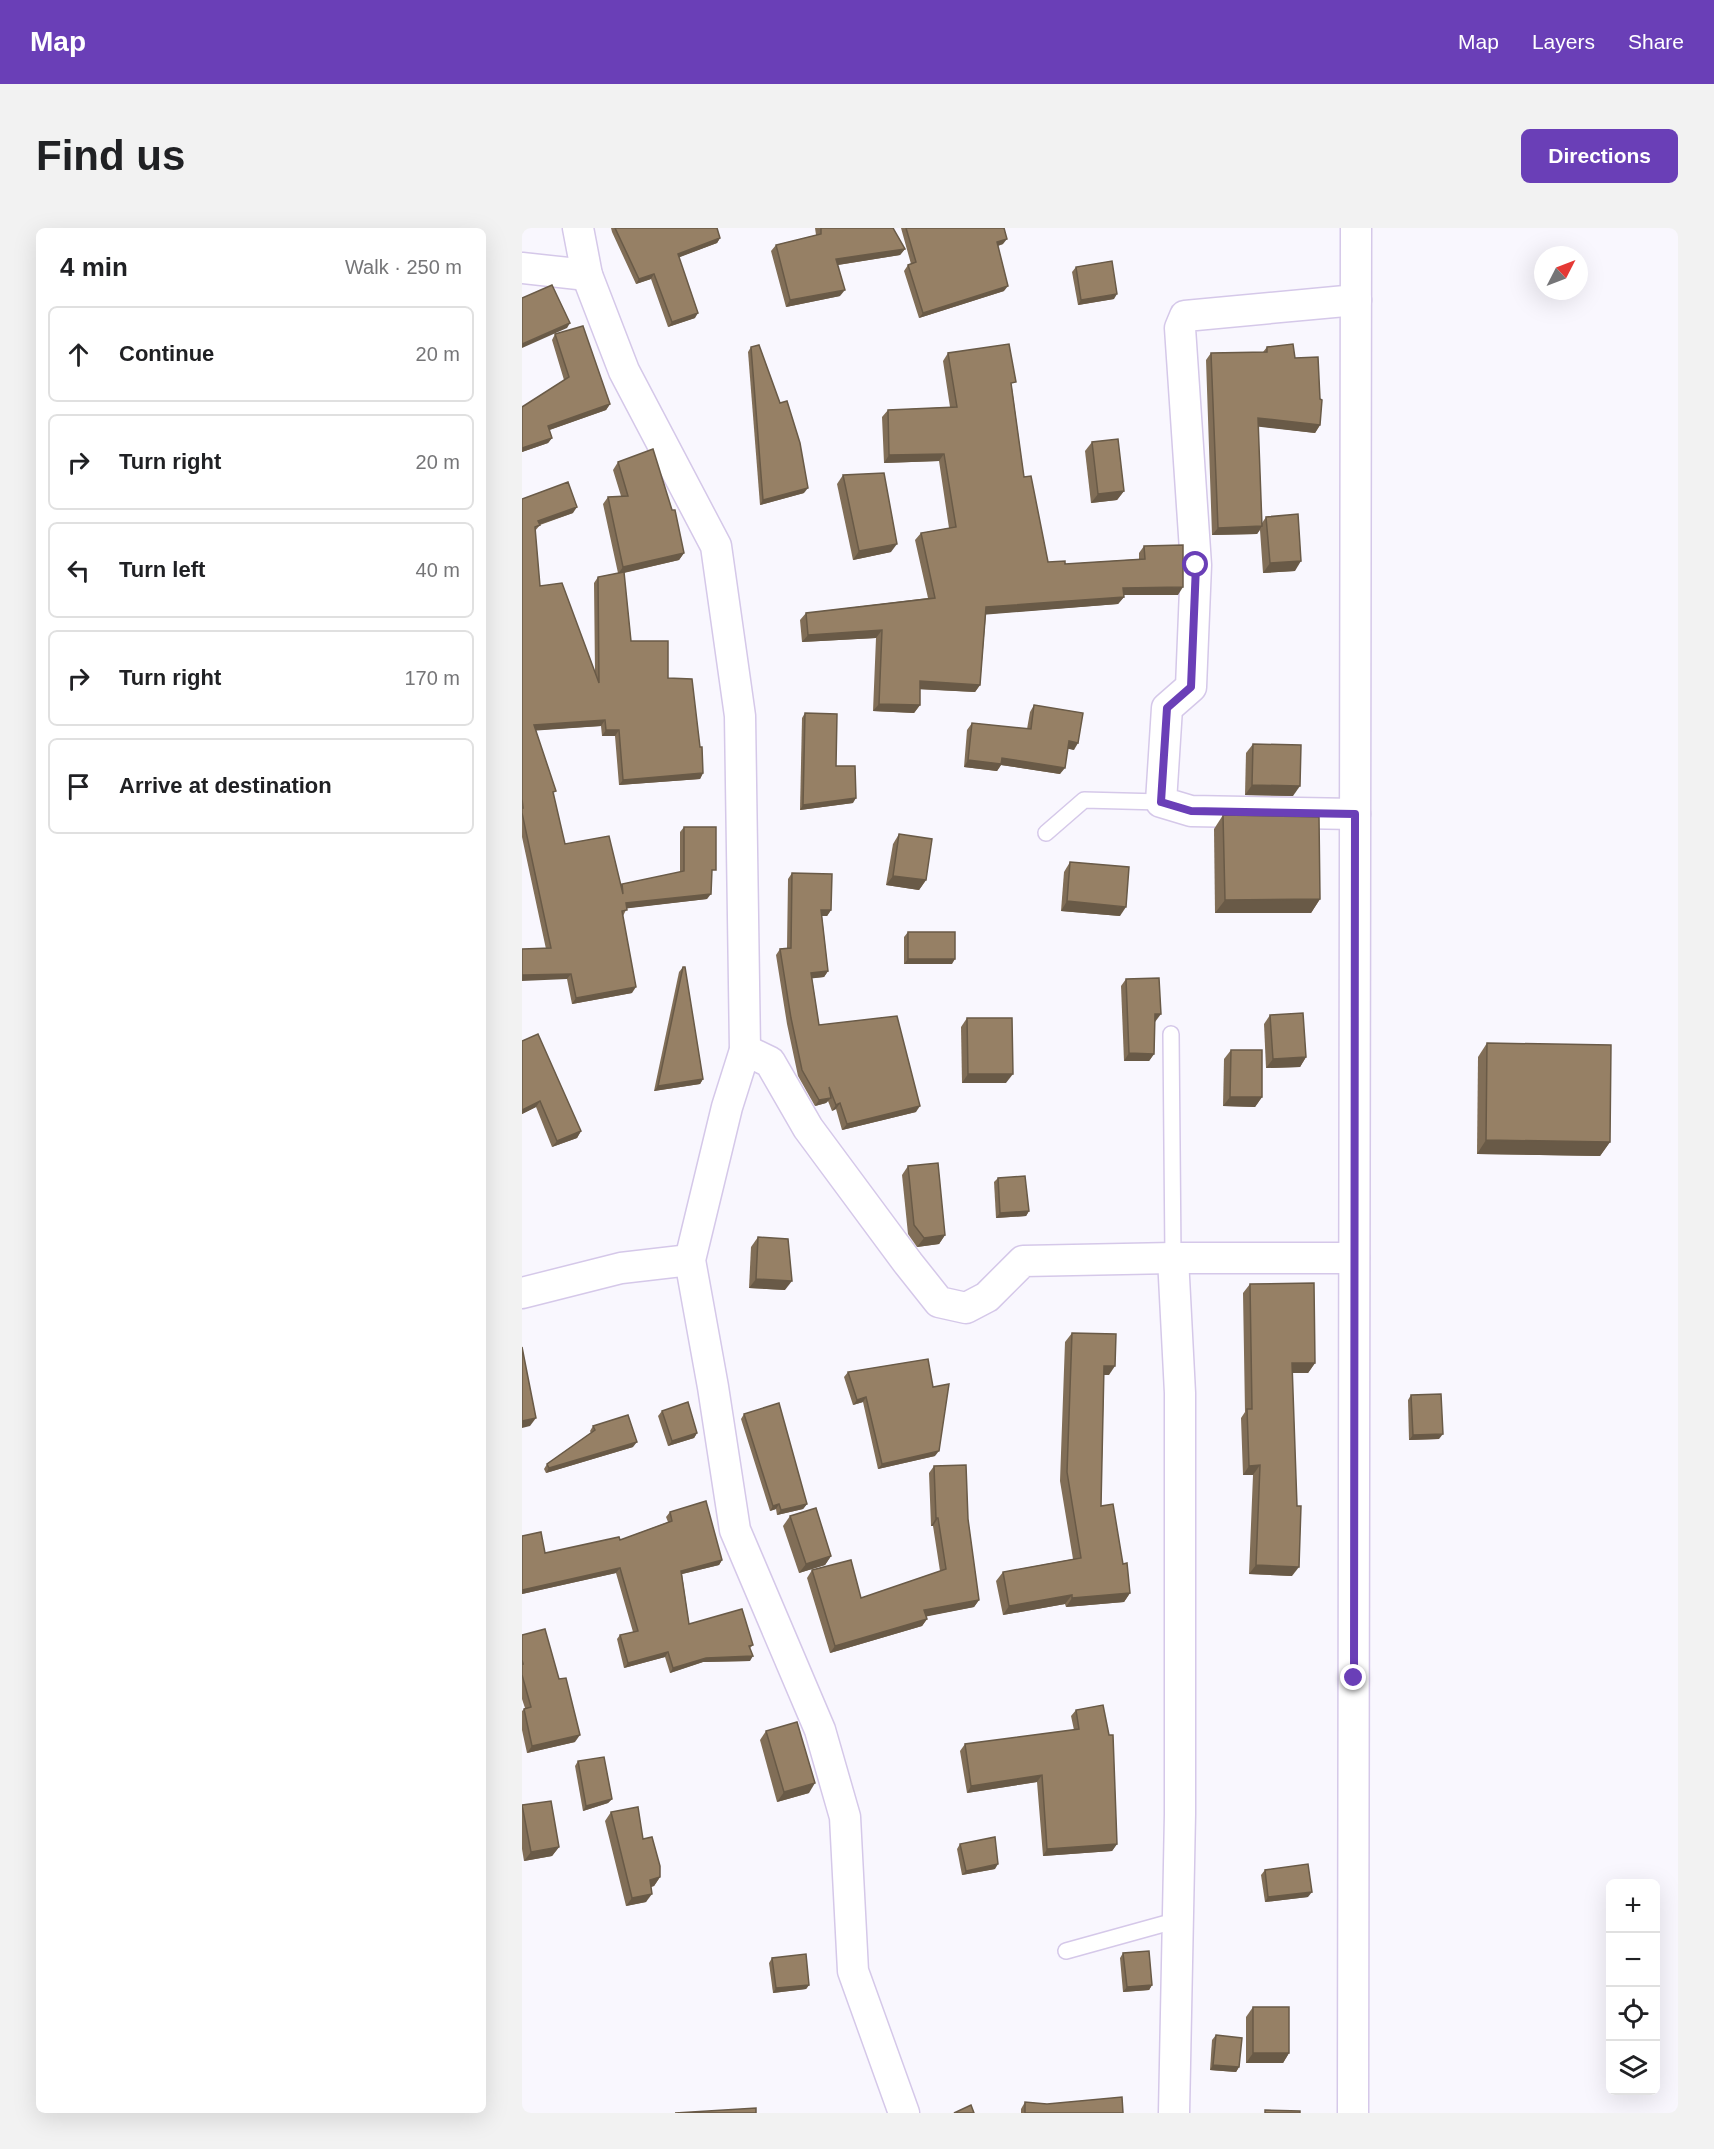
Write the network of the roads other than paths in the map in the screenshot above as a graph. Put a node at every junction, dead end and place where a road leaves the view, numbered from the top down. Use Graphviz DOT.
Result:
graph roads {
  1 [pos="578,228"];
  2 [pos="1356,228"];
  3 [pos="522,268"];
  4 [pos="587,275"];
  5 [pos="1356,300"];
  6 [pos="1161,802"];
  7 [pos="1355,814"];
  8 [pos="1046,832"];
  9 [pos="1171,1034"];
  10 [pos="745,1050"];
  11 [pos="1173,1258"];
  12 [pos="1354,1258"];
  13 [pos="690,1260"];
  14 [pos="522,1293"];
  15 [pos="1178,1920"];
  16 [pos="1066,1951"];
  17 [pos="904,2113"];
  18 [pos="1174,2113"];
  19 [pos="1353,2113"];
  1 -- 4 [label="street"];
  2 -- 5 [label="street"];
  3 -- 4 [label="street"];
  4 -- 10 [label="street"];
  5 -- 6 [label="street"];
  5 -- 7 [label="street"];
  6 -- 7 [label="street"];
  6 -- 8 [label="lane"];
  7 -- 12 [label="street"];
  9 -- 11 [label="lane"];
  10 -- 11 [label="street"];
  10 -- 13 [label="street"];
  11 -- 12 [label="street"];
  11 -- 15 [label="street"];
  12 -- 19 [label="street"];
  13 -- 14 [label="street"];
  13 -- 17 [label="street"];
  15 -- 16 [label="lane"];
  15 -- 18 [label="street"];
}
